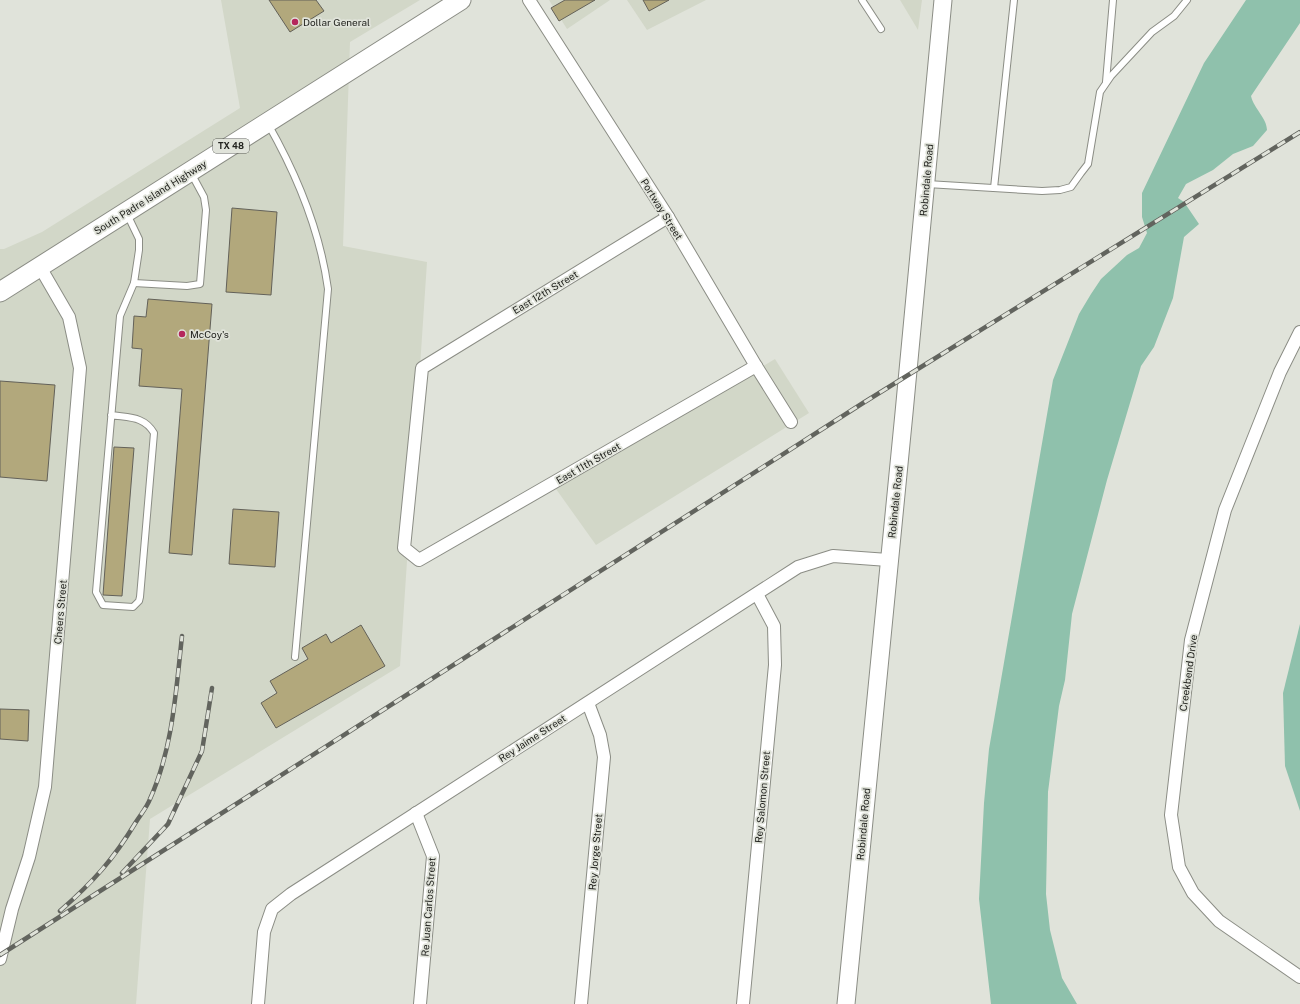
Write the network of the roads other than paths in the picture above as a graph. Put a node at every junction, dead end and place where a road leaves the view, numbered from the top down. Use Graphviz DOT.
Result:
graph roads {
  1 [pos="461,0"];
  2 [pos="529,0"];
  3 [pos="862,0"];
  4 [pos="942,0"];
  5 [pos="1014,0"];
  6 [pos="1113,0"];
  7 [pos="1187,0"];
  8 [pos="881,29"];
  9 [pos="1106,83"];
  10 [pos="267,123"];
  11 [pos="190,172"];
  12 [pos="926,184"];
  13 [pos="994,188"];
  14 [pos="126,212"];
  15 [pos="668,217"];
  16 [pos="40,267"];
  17 [pos="134,284"];
  18 [pos="0,292"];
  19 [pos="1300,332"];
  20 [pos="756,366"];
  21 [pos="111,415"];
  22 [pos="791,422"];
  23 [pos="419,560"];
  24 [pos="888,560"];
  25 [pos="757,594"];
  26 [pos="294,657"];
  27 [pos="588,703"];
  28 [pos="416,813"];
  29 [pos="0,959"];
  30 [pos="1300,977"];
  31 [pos="258,1004"];
  32 [pos="420,1004"];
  33 [pos="581,1004"];
  34 [pos="742,1004"];
  35 [pos="846,1004"];
  1 -- 10 [label="main road, South Padre Island Highway / TX 48"];
  2 -- 15 [label="street, Portway Street"];
  3 -- 8 [label="lane"];
  4 -- 12 [label="street, Robindale Road"];
  5 -- 13 [label="lane"];
  6 -- 9 [label="lane"];
  7 -- 9 [label="lane"];
  9 -- 13 [label="lane"];
  10 -- 11 [label="main road, South Padre Island Highway / TX 48"];
  10 -- 26 [label="lane"];
  11 -- 14 [label="main road, South Padre Island Highway / TX 48"];
  11 -- 17 [label="lane"];
  12 -- 13 [label="lane"];
  12 -- 24 [label="street, Robindale Road"];
  14 -- 16 [label="main road, South Padre Island Highway / TX 48"];
  14 -- 17 [label="lane"];
  15 -- 20 [label="street, Portway Street"];
  15 -- 23 [label="street, East 12th Street"];
  16 -- 18 [label="main road, South Padre Island Highway / TX 48"];
  16 -- 29 [label="street, Cheers Street"];
  17 -- 21 [label="lane"];
  19 -- 30 [label="street, Creekbend Drive"];
  20 -- 22 [label="street, Portway Street"];
  20 -- 23 [label="street, East 11th Street"];
  21 -- 21 [label="lane"];
  24 -- 25 [label="street, Rey Jaime Street"];
  24 -- 35 [label="street, Robindale Road"];
  25 -- 27 [label="street, Rey Jaime Street"];
  25 -- 34 [label="street, Rey Salomon Street"];
  27 -- 28 [label="street, Rey Jaime Street"];
  27 -- 33 [label="street, Rey Jorge Street"];
  28 -- 31 [label="street, Rey Jaime Street"];
  28 -- 32 [label="street, Re Juan Carlos Street"];
}
